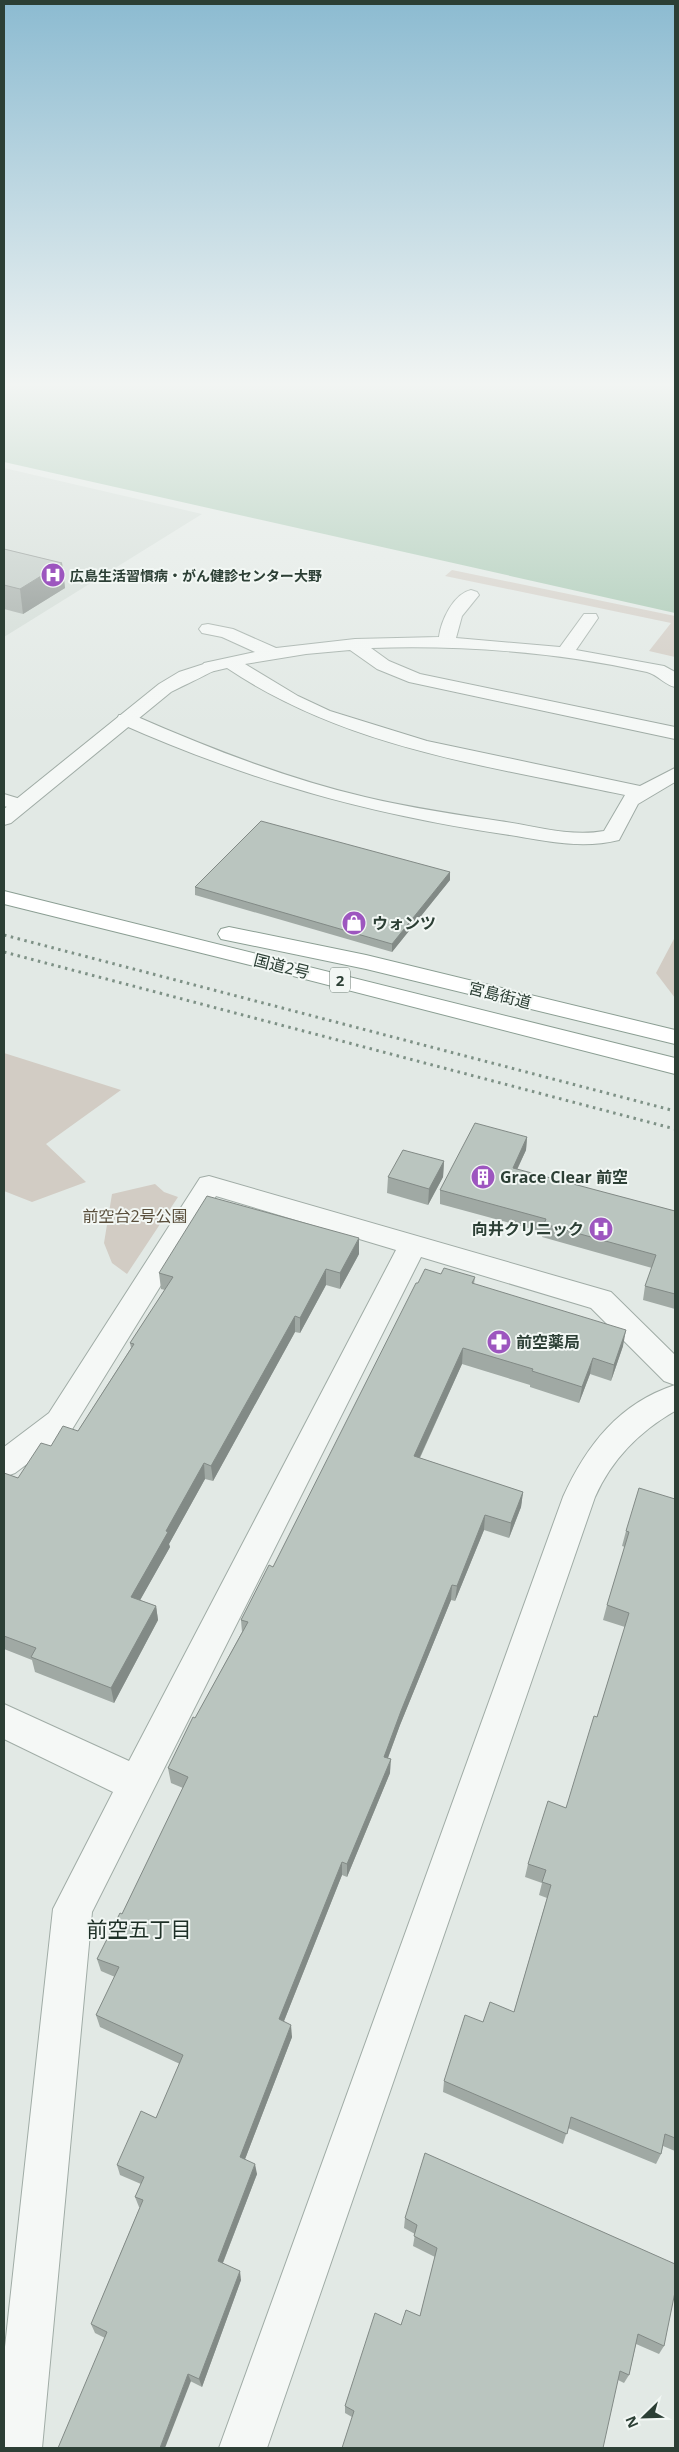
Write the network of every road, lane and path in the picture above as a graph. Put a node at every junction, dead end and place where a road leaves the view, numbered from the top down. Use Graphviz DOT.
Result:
graph roads {
  1 [pos="471,595"];
  2 [pos="590,618"];
  3 [pos="208,629"];
  4 [pos="447,642"];
  5 [pos="355,645"];
  6 [pos="273,653"];
  7 [pos="565,653"];
  8 [pos="229,662"];
  9 [pos="675,682"];
  10 [pos="126,719"];
  11 [pos="675,733"];
  12 [pos="675,774"];
  13 [pos="641,792"];
  14 [pos="12,803"];
  15 [pos="4,819"];
  16 [pos="4,879"];
  17 [pos="4,898"];
  18 [pos="324,953"];
  19 [pos="675,1037"];
  20 [pos="675,1066"];
  21 [pos="413,1245"];
  22 [pos="675,1373"];
  23 [pos="675,1397"];
  24 [pos="4,1464"];
  25 [pos="4,1721"];
  26 [pos="137,1784"];
  27 [pos="18,2448"];
  28 [pos="243,2448"];
  1 -- 4 [label="street"];
  2 -- 7 [label="street"];
  3 -- 6 [label="street"];
  4 -- 5 [label="street"];
  4 -- 7 [label="street"];
  5 -- 6 [label="street"];
  5 -- 11 [label="street"];
  6 -- 8 [label="street"];
  7 -- 9 [label="street"];
  8 -- 10 [label="street"];
  8 -- 13 [label="street"];
  10 -- 13 [label="street"];
  10 -- 14 [label="street"];
  12 -- 13 [label="street"];
  14 -- 15 [label="street"];
  16 -- 18 [label="highway, 国道2号 / 2"];
  17 -- 20 [label="highway, 国道2号 / 2"];
  18 -- 19 [label="highway, 宮島街道 / 2"];
  21 -- 22 [label="street"];
  21 -- 24 [label="street"];
  21 -- 26 [label="street"];
  23 -- 28 [label="street"];
  25 -- 26 [label="street"];
  26 -- 27 [label="street"];
}
